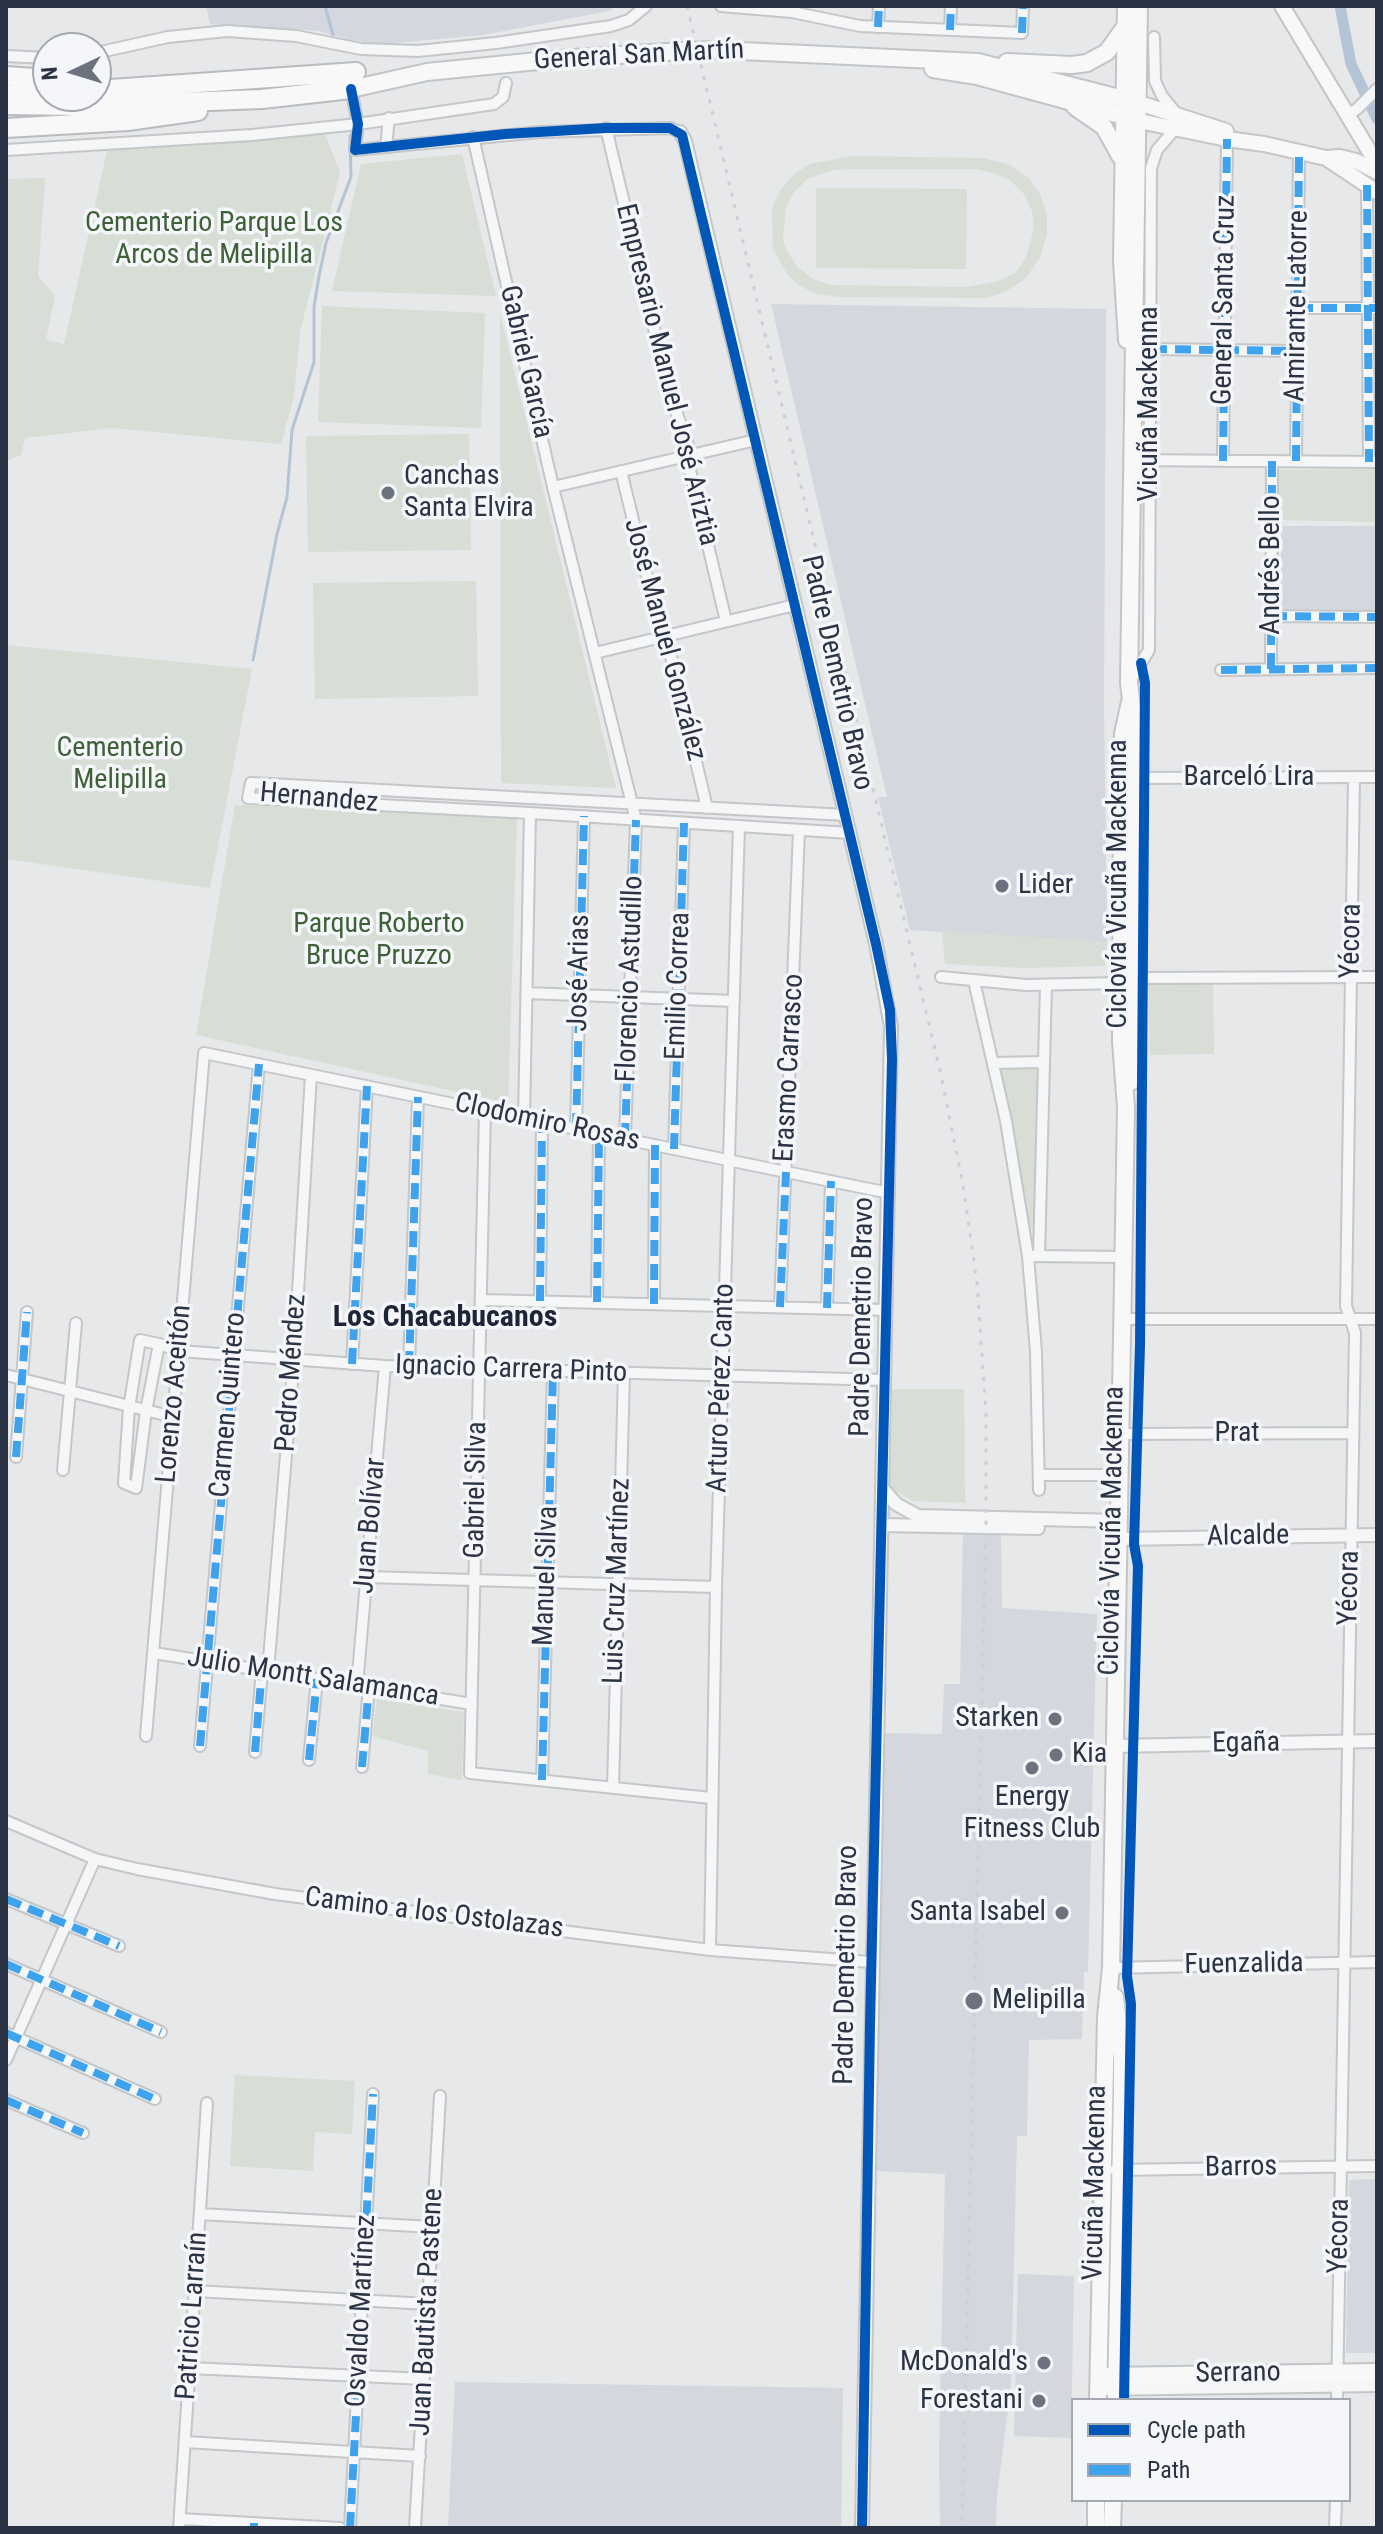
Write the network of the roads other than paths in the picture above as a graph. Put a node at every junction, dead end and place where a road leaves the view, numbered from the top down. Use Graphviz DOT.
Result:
graph roads {
  1 [pos="646,6"];
  2 [pos="721,6"];
  3 [pos="879,6"];
  4 [pos="951,6"];
  5 [pos="1023,6"];
  6 [pos="1139,6"];
  7 [pos="1282,6"];
  8 [pos="1126,14"];
  9 [pos="878,27"];
  10 [pos="950,30"];
  11 [pos="1154,37"];
  12 [pos="496,43"];
  13 [pos="112,49"];
  14 [pos="361,49"];
  15 [pos="6,56"];
  16 [pos="503,56"];
  17 [pos="32,57"];
  18 [pos="852,57"];
  19 [pos="978,62"];
  20 [pos="6,76"];
  21 [pos="32,78"];
  22 [pos="250,78"];
  23 [pos="112,79"];
  24 [pos="353,80"];
  25 [pos="506,83"];
  26 [pos="112,89"];
  27 [pos="1377,89"];
  28 [pos="6,93"];
  29 [pos="32,93"];
  30 [pos="1056,98"];
  31 [pos="262,99"];
  32 [pos="6,105"];
  33 [pos="1131,110"];
  34 [pos="1347,115"];
  35 [pos="389,118"];
  36 [pos="1178,122"];
  37 [pos="358,124"];
  38 [pos="6,128"];
  39 [pos="606,128"];
  40 [pos="680,132"];
  41 [pos="473,137"];
  42 [pos="1358,138"];
  43 [pos="1227,139"];
  44 [pos="1264,144"];
  45 [pos="386,147"];
  46 [pos="6,150"];
  47 [pos="1299,152"];
  48 [pos="1333,158"];
  49 [pos="1122,165"];
  50 [pos="1374,167"];
  51 [pos="1374,188"];
  52 [pos="1297,308"];
  53 [pos="1374,308"];
  54 [pos="1151,349"];
  55 [pos="1225,350"];
  56 [pos="1297,351"];
  57 [pos="1132,377"];
  58 [pos="1373,384"];
  59 [pos="756,440"];
  60 [pos="688,455"];
  61 [pos="1131,460"];
  62 [pos="1150,460"];
  63 [pos="1223,461"];
  64 [pos="1272,461"];
  65 [pos="1296,461"];
  66 [pos="1373,462"];
  67 [pos="621,471"];
  68 [pos="553,487"];
  69 [pos="795,605"];
  70 [pos="1271,616"];
  71 [pos="1377,617"];
  72 [pos="726,621"];
  73 [pos="664,636"];
  74 [pos="595,653"];
  75 [pos="1377,668"];
  76 [pos="1271,669"];
  77 [pos="1221,670"];
  78 [pos="1129,683"];
  79 [pos="1354,777"];
  80 [pos="1377,777"];
  81 [pos="1129,778"];
  82 [pos="634,804"];
  83 [pos="707,808"];
  84 [pos="530,813"];
  85 [pos="846,815"];
  86 [pos="584,816"];
  87 [pos="636,820"];
  88 [pos="684,823"];
  89 [pos="739,826"];
  90 [pos="799,830"];
  91 [pos="850,833"];
  92 [pos="941,977"];
  93 [pos="1351,977"];
  94 [pos="1377,977"];
  95 [pos="974,981"];
  96 [pos="1128,981"];
  97 [pos="1046,985"];
  98 [pos="526,993"];
  99 [pos="579,995"];
  100 [pos="630,997"];
  101 [pos="679,999"];
  102 [pos="734,1001"];
  103 [pos="204,1053"];
  104 [pos="1044,1062"];
  105 [pos="993,1063"];
  106 [pos="259,1064"];
  107 [pos="311,1075"];
  108 [pos="367,1086"];
  109 [pos="418,1097"];
  110 [pos="485,1110"];
  111 [pos="524,1118"];
  112 [pos="542,1122"];
  113 [pos="576,1129"];
  114 [pos="599,1134"];
  115 [pos="625,1139"];
  116 [pos="655,1145"];
  117 [pos="674,1149"];
  118 [pos="729,1161"];
  119 [pos="786,1172"];
  120 [pos="831,1181"];
  121 [pos="889,1193"];
  122 [pos="1033,1256"];
  123 [pos="1124,1257"];
  124 [pos="482,1300"];
  125 [pos="540,1301"];
  126 [pos="597,1302"];
  127 [pos="654,1304"];
  128 [pos="724,1305"];
  129 [pos="780,1307"];
  130 [pos="827,1308"];
  131 [pos="886,1310"];
  132 [pos="27,1312"];
  133 [pos="1123,1319"];
  134 [pos="1350,1319"];
  135 [pos="1377,1319"];
  136 [pos="76,1323"];
  137 [pos="159,1344"];
  138 [pos="179,1351"];
  139 [pos="233,1355"];
  140 [pos="294,1359"];
  141 [pos="352,1364"];
  142 [pos="385,1366"];
  143 [pos="409,1367"];
  144 [pos="480,1370"];
  145 [pos="553,1371"];
  146 [pos="624,1373"];
  147 [pos="6,1375"];
  148 [pos="722,1376"];
  149 [pos="22,1379"];
  150 [pos="884,1380"];
  151 [pos="70,1392"];
  152 [pos="129,1408"];
  153 [pos="146,1411"];
  154 [pos="173,1417"];
  155 [pos="1353,1433"];
  156 [pos="1121,1434"];
  157 [pos="16,1457"];
  158 [pos="63,1470"];
  159 [pos="1039,1475"];
  160 [pos="1120,1475"];
  161 [pos="884,1490"];
  162 [pos="1039,1490"];
  163 [pos="882,1525"];
  164 [pos="1119,1530"];
  165 [pos="1377,1535"];
  166 [pos="1351,1536"];
  167 [pos="367,1577"];
  168 [pos="475,1580"];
  169 [pos="547,1582"];
  170 [pos="618,1584"];
  171 [pos="716,1587"];
  172 [pos="154,1653"];
  173 [pos="207,1661"];
  174 [pos="265,1670"];
  175 [pos="317,1679"];
  176 [pos="357,1685"];
  177 [pos="369,1687"];
  178 [pos="472,1704"];
  179 [pos="146,1736"];
  180 [pos="1377,1741"];
  181 [pos="1347,1742"];
  182 [pos="200,1746"];
  183 [pos="1115,1746"];
  184 [pos="255,1752"];
  185 [pos="309,1760"];
  186 [pos="362,1767"];
  187 [pos="542,1780"];
  188 [pos="613,1788"];
  189 [pos="711,1798"];
  190 [pos="6,1821"];
  191 [pos="95,1859"];
  192 [pos="6,1899"];
  193 [pos="66,1924"];
  194 [pos="119,1946"];
  195 [pos="710,1950"];
  196 [pos="871,1962"];
  197 [pos="1343,1962"];
  198 [pos="1377,1962"];
  199 [pos="6,1964"];
  200 [pos="1111,1968"];
  201 [pos="42,1979"];
  202 [pos="161,2032"];
  203 [pos="11,2035"];
  204 [pos="6,2060"];
  205 [pos="373,2094"];
  206 [pos="440,2096"];
  207 [pos="155,2099"];
  208 [pos="6,2100"];
  209 [pos="207,2103"];
  210 [pos="83,2133"];
  211 [pos="1377,2166"];
  212 [pos="1341,2167"];
  213 [pos="1113,2170"];
  214 [pos="200,2214"];
  215 [pos="366,2224"];
  216 [pos="433,2227"];
  217 [pos="195,2291"];
  218 [pos="362,2300"];
  219 [pos="428,2304"];
  220 [pos="190,2368"];
  221 [pos="1377,2372"];
  222 [pos="358,2376"];
  223 [pos="424,2379"];
  224 [pos="1338,2379"];
  225 [pos="1377,2385"];
  226 [pos="1116,2388"];
  227 [pos="1098,2389"];
  228 [pos="1337,2398"];
  229 [pos="185,2442"];
  230 [pos="355,2452"];
  231 [pos="420,2456"];
  232 [pos="1096,2502"];
  233 [pos="1113,2502"];
  234 [pos="1336,2502"];
  235 [pos="180,2524"];
  236 [pos="254,2526"];
  237 [pos="329,2528"];
  238 [pos="340,2528"];
  239 [pos="350,2528"];
  240 [pos="415,2528"];
  241 [pos="862,2528"];
  242 [pos="1096,2528"];
  243 [pos="1112,2528"];
  244 [pos="1335,2528"];
  1 -- 12 [label="street"];
  2 -- 9 [label="street"];
  3 -- 9 [label="street"];
  4 -- 10 [label="street"];
  5 -- 10 [label="street"];
  6 -- 33 [label="main road, Vicuña Mackenna"];
  7 -- 34 [label="main road"];
  8 -- 19 [label="main road"];
  8 -- 33 [label="main road, Vicuña Mackenna"];
  9 -- 10 [label="street"];
  11 -- 36 [label="street"];
  12 -- 14 [label="street"];
  12 -- 16 [label="street"];
  13 -- 14 [label="street"];
  14 -- 24 [label="street"];
  15 -- 17 [label="street"];
  18 -- 19 [label="main road, General San Martín"];
  18 -- 24 [label="main road, General San Martín, bridge"];
  18 -- 30 [label="main road, General San Martín"];
  19 -- 33 [label="main road, General San Martín"];
  20 -- 21 [label="highway"];
  22 -- 23 [label="highway"];
  22 -- 24 [label="highway"];
  22 -- 26 [label="highway"];
  24 -- 31 [label="highway"];
  24 -- 37 [label="street"];
  25 -- 35 [label="street"];
  27 -- 34 [label="street"];
  28 -- 29 [label="highway"];
  30 -- 33 [label="main road, General San Martín"];
  30 -- 49 [label="main road"];
  31 -- 32 [label="highway"];
  31 -- 38 [label="highway"];
  33 -- 36 [label="main road, General San Martín"];
  33 -- 49 [label="main road, Vicuña Mackenna"];
  33 -- 57 [label="main road, Vicuña Mackenna"];
  34 -- 42 [label="main road"];
  35 -- 37 [label="street"];
  35 -- 45 [label="street"];
  36 -- 43 [label="main road, General San Martín"];
  36 -- 44 [label="main road, General San Martín"];
  36 -- 54 [label="street, Vicuña Mackenna"];
  37 -- 45 [label="street"];
  37 -- 46 [label="street"];
  39 -- 40 [label="street"];
  39 -- 41 [label="street"];
  39 -- 60 [label="street, Empresario Manuel José Ariztia"];
  40 -- 59 [label="street, Padre Demetrio Bravo"];
  41 -- 45 [label="street"];
  41 -- 68 [label="street, Gabriel García"];
  42 -- 48 [label="main road"];
  42 -- 50 [label="main road"];
  43 -- 44 [label="main road, General San Martín"];
  43 -- 55 [label="street, General Santa Cruz"];
  44 -- 47 [label="main road, General San Martín"];
  47 -- 48 [label="main road, General San Martín"];
  47 -- 52 [label="street, Almirante Latorre"];
  48 -- 50 [label="main road, General San Martín"];
  48 -- 51 [label="main road, General San Martín"];
  49 -- 57 [label="main road, Vicuña Mackenna"];
  50 -- 51 [label="main road"];
  51 -- 53 [label="street"];
  52 -- 53 [label="street"];
  52 -- 56 [label="street, Almirante Latorre"];
  53 -- 58 [label="street"];
  54 -- 55 [label="street"];
  54 -- 62 [label="street, Vicuña Mackenna"];
  55 -- 56 [label="street"];
  55 -- 63 [label="street, General Santa Cruz"];
  56 -- 65 [label="street, Almirante Latorre"];
  57 -- 61 [label="main road, Vicuña Mackenna"];
  58 -- 66 [label="street"];
  59 -- 60 [label="street"];
  59 -- 69 [label="street, Padre Demetrio Bravo"];
  60 -- 67 [label="street"];
  60 -- 72 [label="street, Empresario Manuel José Ariztia"];
  61 -- 62 [label="street"];
  61 -- 78 [label="main road, Vicuña Mackenna"];
  62 -- 63 [label="street"];
  62 -- 78 [label="street, Vicuña Mackenna"];
  63 -- 64 [label="street"];
  64 -- 65 [label="street"];
  64 -- 70 [label="street, Andrés Bello"];
  65 -- 66 [label="street"];
  67 -- 68 [label="street"];
  67 -- 73 [label="street, José Manuel González"];
  68 -- 74 [label="street, Gabriel García"];
  69 -- 72 [label="street"];
  69 -- 85 [label="street, Padre Demetrio Bravo"];
  70 -- 71 [label="street"];
  70 -- 76 [label="street, Andrés Bello"];
  72 -- 73 [label="street"];
  73 -- 74 [label="street"];
  73 -- 83 [label="street, José Manuel González"];
  74 -- 82 [label="street, Gabriel García"];
  75 -- 76 [label="street"];
  76 -- 77 [label="street"];
  78 -- 81 [label="main road, Vicuña Mackenna"];
  79 -- 80 [label="street, Barceló Lira"];
  79 -- 81 [label="street, Barceló Lira"];
  79 -- 93 [label="street, Yécora"];
  81 -- 96 [label="main road, Vicuña Mackenna"];
  82 -- 83 [label="street, Hernandez"];
  82 -- 84 [label="street, Hernandez"];
  82 -- 87 [label="street, Gabriel García"];
  83 -- 85 [label="street, Hernandez"];
  84 -- 86 [label="street, Hernandez"];
  84 -- 98 [label="street"];
  85 -- 91 [label="street, Padre Demetrio Bravo"];
  86 -- 87 [label="street, Hernandez"];
  86 -- 99 [label="street, José Arias"];
  87 -- 88 [label="street, Hernandez"];
  87 -- 100 [label="street, Florencio Astudillo"];
  88 -- 89 [label="street, Hernandez"];
  88 -- 101 [label="street, Emilio Correa"];
  89 -- 90 [label="street, Hernandez"];
  89 -- 102 [label="street, Arturo Pérez Canto"];
  90 -- 91 [label="street, Hernandez"];
  90 -- 119 [label="street, Erasmo Carrasco"];
  91 -- 121 [label="street, Padre Demetrio Bravo"];
  92 -- 95 [label="street"];
  93 -- 94 [label="street"];
  93 -- 96 [label="street"];
  93 -- 134 [label="street, Yécora"];
  95 -- 97 [label="street"];
  95 -- 105 [label="street"];
  96 -- 97 [label="street"];
  96 -- 123 [label="main road, Vicuña Mackenna"];
  97 -- 104 [label="street"];
  98 -- 99 [label="street"];
  98 -- 111 [label="street"];
  99 -- 100 [label="street"];
  99 -- 113 [label="street, José Arias"];
  100 -- 101 [label="street"];
  100 -- 115 [label="street, Florencio Astudillo"];
  101 -- 102 [label="street"];
  101 -- 117 [label="street, Emilio Correa"];
  102 -- 118 [label="street, Arturo Pérez Canto"];
  103 -- 106 [label="street, Clodomiro Rosas"];
  103 -- 138 [label="street, Lorenzo Aceitón"];
  104 -- 105 [label="street"];
  104 -- 122 [label="street"];
  105 -- 122 [label="street"];
  106 -- 107 [label="street, Clodomiro Rosas"];
  106 -- 139 [label="street, Carmen Quintero"];
  107 -- 108 [label="street, Clodomiro Rosas"];
  107 -- 140 [label="street, Pedro Méndez"];
  108 -- 109 [label="street, Clodomiro Rosas"];
  108 -- 141 [label="street"];
  109 -- 110 [label="street, Clodomiro Rosas"];
  109 -- 143 [label="street"];
  110 -- 111 [label="street, Clodomiro Rosas"];
  110 -- 124 [label="street, Gabriel Silva"];
  111 -- 112 [label="street, Clodomiro Rosas"];
  112 -- 113 [label="street, Clodomiro Rosas"];
  112 -- 125 [label="street"];
  113 -- 114 [label="street, Clodomiro Rosas"];
  114 -- 115 [label="street, Clodomiro Rosas"];
  114 -- 126 [label="street"];
  115 -- 116 [label="street, Clodomiro Rosas"];
  116 -- 117 [label="street, Clodomiro Rosas"];
  116 -- 127 [label="street"];
  117 -- 118 [label="street, Clodomiro Rosas"];
  118 -- 119 [label="street, Clodomiro Rosas"];
  118 -- 128 [label="street, Arturo Pérez Canto"];
  119 -- 120 [label="street, Clodomiro Rosas"];
  119 -- 129 [label="street, Erasmo Carrasco"];
  120 -- 121 [label="street, Clodomiro Rosas"];
  120 -- 130 [label="street"];
  121 -- 131 [label="street, Padre Demetrio Bravo"];
  122 -- 123 [label="street"];
  122 -- 159 [label="street"];
  123 -- 133 [label="main road, Vicuña Mackenna"];
  124 -- 125 [label="street"];
  124 -- 144 [label="street, Gabriel Silva"];
  125 -- 126 [label="street"];
  126 -- 127 [label="street"];
  127 -- 128 [label="street"];
  128 -- 129 [label="street"];
  128 -- 148 [label="street, Arturo Pérez Canto"];
  129 -- 130 [label="street"];
  130 -- 131 [label="street"];
  131 -- 150 [label="street, Padre Demetrio Bravo"];
  132 -- 149 [label="street"];
  133 -- 134 [label="street"];
  133 -- 156 [label="main road, Vicuña Mackenna"];
  134 -- 135 [label="street"];
  134 -- 155 [label="street, Yécora"];
  136 -- 151 [label="street"];
  137 -- 138 [label="street, Ignacio Carrera Pinto"];
  137 -- 152 [label="street, Ignacio Carrera Pinto"];
  137 -- 153 [label="street"];
  138 -- 139 [label="street, Ignacio Carrera Pinto"];
  138 -- 154 [label="street, Lorenzo Aceitón"];
  139 -- 140 [label="street, Ignacio Carrera Pinto"];
  139 -- 173 [label="street, Carmen Quintero"];
  140 -- 141 [label="street, Ignacio Carrera Pinto"];
  140 -- 174 [label="street, Pedro Méndez"];
  141 -- 142 [label="street, Ignacio Carrera Pinto"];
  142 -- 143 [label="street, Ignacio Carrera Pinto"];
  142 -- 167 [label="street, Juan Bolívar"];
  143 -- 144 [label="street, Ignacio Carrera Pinto"];
  144 -- 145 [label="street, Ignacio Carrera Pinto"];
  144 -- 168 [label="street, Gabriel Silva"];
  145 -- 146 [label="street, Ignacio Carrera Pinto"];
  145 -- 169 [label="street, Manuel Silva"];
  146 -- 148 [label="street, Ignacio Carrera Pinto"];
  146 -- 170 [label="street, Luis Cruz Martínez"];
  147 -- 149 [label="street"];
  148 -- 150 [label="street, Ignacio Carrera Pinto"];
  148 -- 171 [label="street, Arturo Pérez Canto"];
  149 -- 151 [label="street"];
  149 -- 157 [label="street"];
  150 -- 161 [label="street, Padre Demetrio Bravo"];
  151 -- 152 [label="street"];
  151 -- 158 [label="street"];
  152 -- 153 [label="street"];
  152 -- 153 [label="street"];
  153 -- 154 [label="street"];
  154 -- 172 [label="street, Lorenzo Aceitón"];
  155 -- 156 [label="street, Prat"];
  155 -- 166 [label="street, Yécora"];
  156 -- 160 [label="main road, Vicuña Mackenna"];
  159 -- 160 [label="street"];
  159 -- 162 [label="street"];
  160 -- 164 [label="main road, Vicuña Mackenna"];
  161 -- 163 [label="street, Padre Demetrio Bravo"];
  161 -- 164 [label="street, Alcalde"];
  163 -- 164 [label="street, Alcalde"];
  163 -- 196 [label="street, Padre Demetrio Bravo"];
  164 -- 166 [label="street, Alcalde"];
  164 -- 183 [label="main road, Vicuña Mackenna"];
  165 -- 166 [label="street, Alcalde"];
  166 -- 181 [label="street, Yécora"];
  167 -- 168 [label="street"];
  167 -- 176 [label="street, Juan Bolívar"];
  168 -- 169 [label="street"];
  168 -- 178 [label="street, Gabriel Silva"];
  169 -- 170 [label="street"];
  169 -- 187 [label="street, Manuel Silva"];
  170 -- 171 [label="street"];
  170 -- 188 [label="street, Luis Cruz Martínez"];
  171 -- 189 [label="street, Arturo Pérez Canto"];
  172 -- 173 [label="street, Julio Montt Salamanca"];
  172 -- 179 [label="street, Lorenzo Aceitón"];
  173 -- 174 [label="street, Julio Montt Salamanca"];
  173 -- 182 [label="street, Carmen Quintero"];
  174 -- 175 [label="street, Julio Montt Salamanca"];
  174 -- 184 [label="street, Pedro Méndez"];
  175 -- 176 [label="street, Julio Montt Salamanca"];
  175 -- 185 [label="street"];
  176 -- 177 [label="street, Julio Montt Salamanca"];
  177 -- 178 [label="street, Julio Montt Salamanca"];
  177 -- 186 [label="street"];
  178 -- 187 [label="street, Gabriel Silva"];
  180 -- 181 [label="street, Egaña"];
  181 -- 183 [label="street, Egaña"];
  181 -- 197 [label="street, Yécora"];
  183 -- 200 [label="main road, Vicuña Mackenna"];
  187 -- 188 [label="street"];
  188 -- 189 [label="street"];
  189 -- 195 [label="street, Arturo Pérez Canto"];
  190 -- 191 [label="street, Camino a los Ostolazas"];
  191 -- 193 [label="street"];
  191 -- 195 [label="street, Camino a los Ostolazas"];
  192 -- 193 [label="street"];
  193 -- 194 [label="street"];
  193 -- 201 [label="street"];
  195 -- 196 [label="street, Camino a los Ostolazas"];
  196 -- 241 [label="street, Padre Demetrio Bravo"];
  197 -- 198 [label="street, Fuenzalida"];
  197 -- 200 [label="street, Fuenzalida"];
  197 -- 212 [label="street, Yécora"];
  199 -- 201 [label="street"];
  200 -- 213 [label="main road, Vicuña Mackenna"];
  201 -- 202 [label="street"];
  201 -- 203 [label="street"];
  203 -- 204 [label="street"];
  203 -- 207 [label="street"];
  205 -- 215 [label="street, Osvaldo Martínez"];
  206 -- 216 [label="street, Juan Bautista Pastene"];
  208 -- 210 [label="street"];
  209 -- 214 [label="street, Patricio Larraín"];
  211 -- 212 [label="street, Barros"];
  212 -- 213 [label="street, Barros"];
  212 -- 224 [label="street, Yécora"];
  213 -- 226 [label="main road, Vicuña Mackenna"];
  213 -- 227 [label="main road, Vicuña Mackenna"];
  214 -- 215 [label="street"];
  214 -- 217 [label="street, Patricio Larraín"];
  215 -- 216 [label="street"];
  215 -- 218 [label="street, Osvaldo Martínez"];
  216 -- 219 [label="street, Juan Bautista Pastene"];
  217 -- 218 [label="street"];
  217 -- 220 [label="street, Patricio Larraín"];
  218 -- 219 [label="street"];
  218 -- 222 [label="street, Osvaldo Martínez"];
  219 -- 223 [label="street, Juan Bautista Pastene"];
  220 -- 222 [label="street"];
  220 -- 229 [label="street, Patricio Larraín"];
  221 -- 224 [label="main road, Serrano"];
  222 -- 223 [label="street"];
  222 -- 230 [label="street, Osvaldo Martínez"];
  223 -- 231 [label="street, Juan Bautista Pastene"];
  224 -- 225 [label="street, Serrano"];
  224 -- 226 [label="main road, Serrano"];
  224 -- 228 [label="street, Yécora"];
  226 -- 227 [label="main road, Serrano"];
  229 -- 230 [label="street"];
  229 -- 235 [label="street, Patricio Larraín"];
  230 -- 231 [label="street"];
  230 -- 239 [label="street, Osvaldo Martínez"];
  231 -- 240 [label="street, Juan Bautista Pastene"];
  232 -- 242 [label="main road"];
  233 -- 243 [label="main road"];
  234 -- 244 [label="street"];
  235 -- 236 [label="street"];
  236 -- 237 [label="street"];
  237 -- 238 [label="street"];
}
